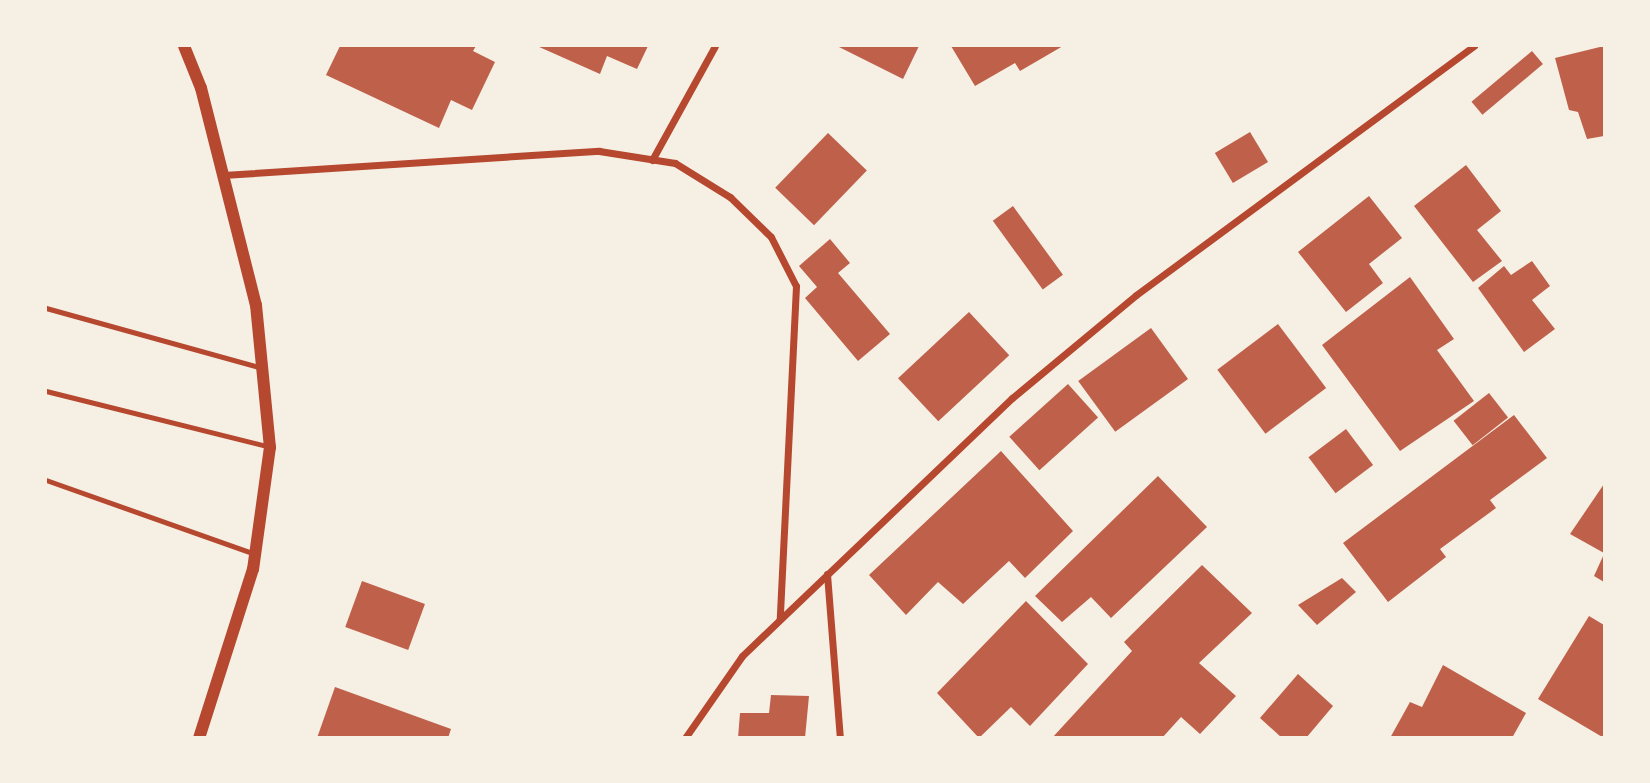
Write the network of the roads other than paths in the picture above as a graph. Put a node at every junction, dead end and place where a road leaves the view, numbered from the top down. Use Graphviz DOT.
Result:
graph roads {
  1 [pos="184,46"];
  2 [pos="715,46"];
  3 [pos="1474,46"];
  4 [pos="652,160"];
  5 [pos="222,176"];
  6 [pos="46,308"];
  7 [pos="262,368"];
  8 [pos="46,390"];
  9 [pos="270,447"];
  10 [pos="46,480"];
  11 [pos="255,554"];
  12 [pos="827,574"];
  13 [pos="780,620"];
  14 [pos="199,737"];
  15 [pos="685,737"];
  16 [pos="840,737"];
  1 -- 5 [label="street"];
  2 -- 4 [label="street"];
  3 -- 12 [label="street"];
  4 -- 5 [label="street"];
  4 -- 13 [label="street"];
  5 -- 7 [label="street"];
  6 -- 7 [label="lane"];
  7 -- 9 [label="street"];
  8 -- 9 [label="lane"];
  9 -- 11 [label="street"];
  10 -- 11 [label="lane"];
  11 -- 14 [label="street"];
  12 -- 13 [label="street"];
  12 -- 16 [label="street"];
  13 -- 15 [label="street"];
}
